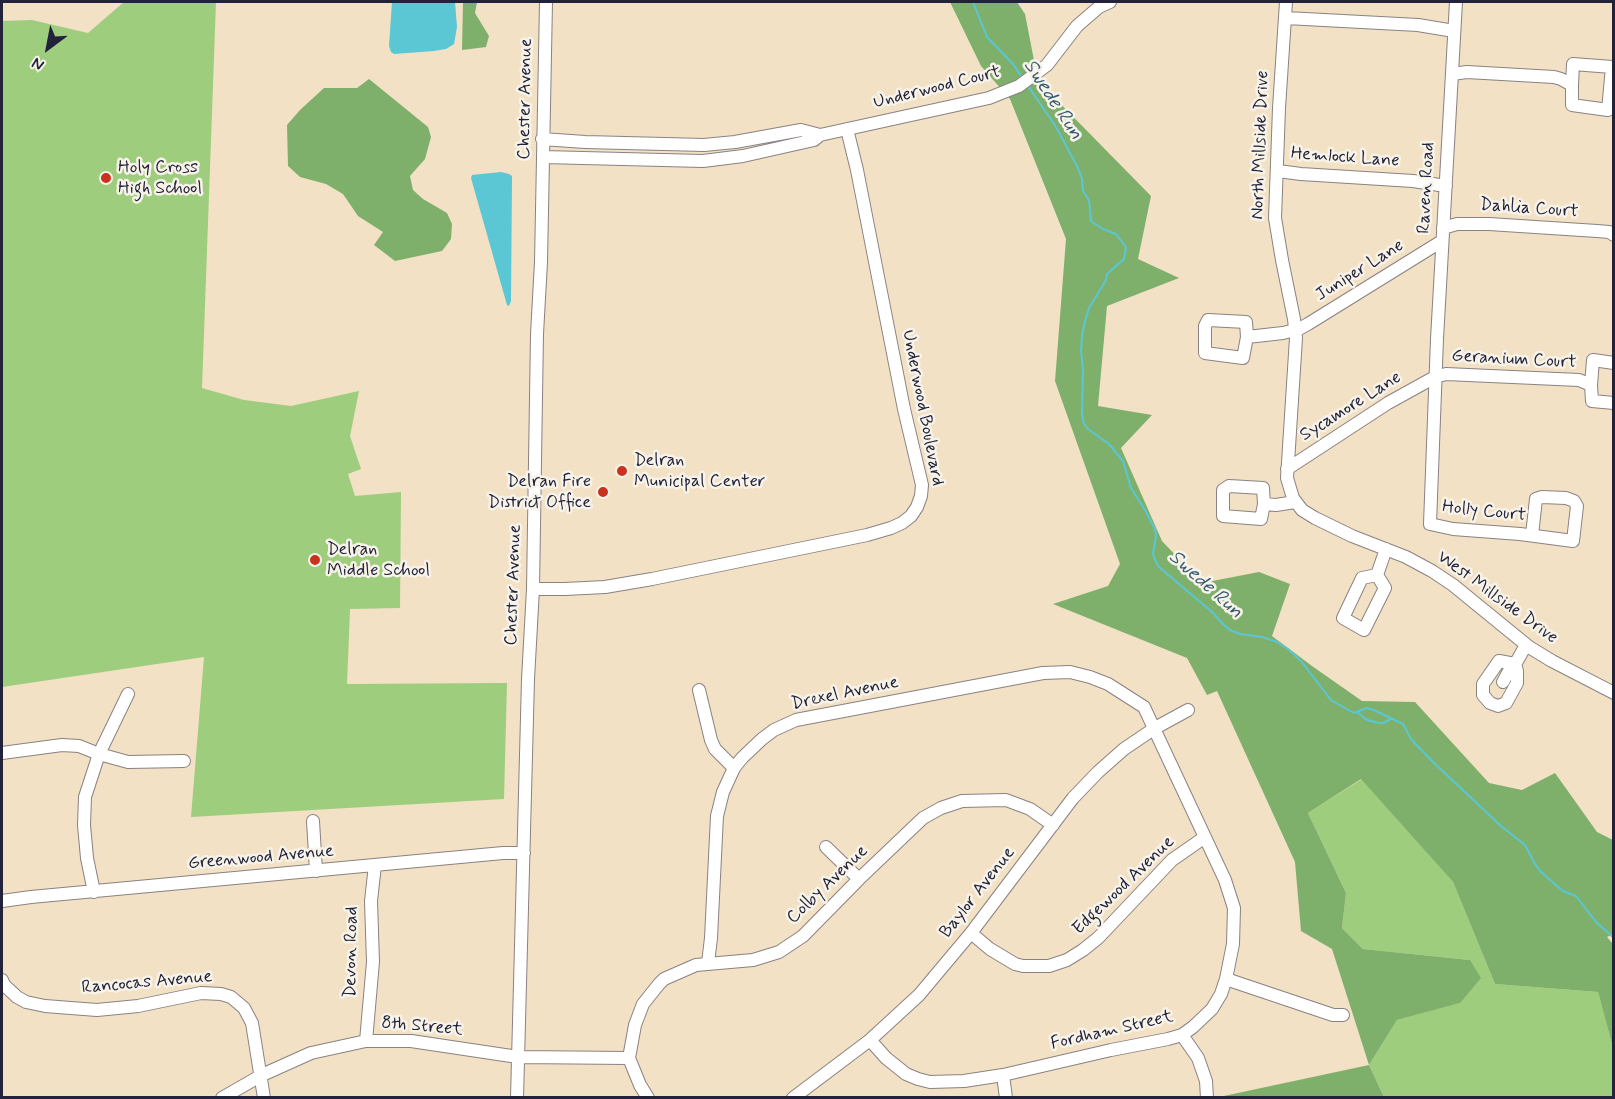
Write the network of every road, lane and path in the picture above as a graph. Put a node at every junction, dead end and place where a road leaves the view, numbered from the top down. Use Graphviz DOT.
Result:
graph roads {
  1 [pos="546,2"];
  2 [pos="1110,2"];
  3 [pos="1286,2"];
  4 [pos="1456,2"];
  5 [pos="1286,18"];
  6 [pos="1454,31"];
  7 [pos="1452,74"];
  8 [pos="1572,85"];
  9 [pos="847,129"];
  10 [pos="820,135"];
  11 [pos="542,139"];
  12 [pos="543,157"];
  13 [pos="1278,171"];
  14 [pos="1446,186"];
  15 [pos="1443,228"];
  16 [pos="1614,235"];
  17 [pos="1442,241"];
  18 [pos="1295,330"];
  19 [pos="1246,337"];
  20 [pos="1614,363"];
  21 [pos="1436,377"];
  22 [pos="1591,385"];
  23 [pos="1614,403"];
  24 [pos="1287,469"];
  25 [pos="1295,502"];
  26 [pos="1264,504"];
  27 [pos="1532,536"];
  28 [pos="1386,549"];
  29 [pos="1377,574"];
  30 [pos="533,589"];
  31 [pos="1526,645"];
  32 [pos="1503,682"];
  33 [pos="699,690"];
  34 [pos="1614,693"];
  35 [pos="128,694"];
  36 [pos="1188,710"];
  37 [pos="1155,728"];
  38 [pos="2,753"];
  39 [pos="99,754"];
  40 [pos="184,761"];
  41 [pos="734,768"];
  42 [pos="313,820"];
  43 [pos="1053,825"];
  44 [pos="1205,837"];
  45 [pos="826,847"];
  46 [pos="524,853"];
  47 [pos="375,865"];
  48 [pos="316,871"];
  49 [pos="860,879"];
  50 [pos="94,892"];
  51 [pos="2,902"];
  52 [pos="970,933"];
  53 [pos="708,963"];
  54 [pos="1226,979"];
  55 [pos="2,980"];
  56 [pos="1343,1015"];
  57 [pos="1182,1035"];
  58 [pos="870,1040"];
  59 [pos="366,1041"];
  60 [pos="518,1057"];
  61 [pos="629,1058"];
  62 [pos="1003,1075"];
  63 [pos="262,1076"];
  64 [pos="222,1098"];
  65 [pos="264,1098"];
  66 [pos="517,1098"];
  67 [pos="648,1098"];
  68 [pos="793,1098"];
  69 [pos="1006,1098"];
  70 [pos="1207,1098"];
  1 -- 11 [label="street, Chester Avenue"];
  2 -- 9 [label="street, Underwood Court"];
  3 -- 5 [label="street, North Millside Drive"];
  4 -- 6 [label="street, Raven Road"];
  5 -- 6 [label="street"];
  5 -- 13 [label="street, North Millside Drive"];
  6 -- 7 [label="street, Raven Road"];
  7 -- 8 [label="street"];
  7 -- 14 [label="street, Raven Road"];
  8 -- 8 [label="street"];
  9 -- 10 [label="street"];
  9 -- 30 [label="street, Underwood Boulevard"];
  10 -- 11 [label="street"];
  10 -- 12 [label="street"];
  11 -- 12 [label="street, Chester Avenue"];
  12 -- 30 [label="street, Chester Avenue"];
  13 -- 14 [label="street, Hemlock Lane"];
  13 -- 18 [label="street, North Millside Drive"];
  14 -- 15 [label="street, Raven Road"];
  15 -- 16 [label="street, Dahlia Court"];
  15 -- 17 [label="street, Raven Road"];
  17 -- 18 [label="street, Juniper Lane"];
  17 -- 21 [label="street, Raven Road"];
  18 -- 19 [label="street, Juniper Lane"];
  18 -- 24 [label="street, North Millside Drive"];
  20 -- 22 [label="street, Geranium Court"];
  21 -- 22 [label="street, Geranium Court"];
  21 -- 24 [label="street, Sycamore Lane"];
  21 -- 27 [label="street, Holly Court"];
  22 -- 23 [label="street, Geranium Court"];
  24 -- 25 [label="street, North Millside Drive"];
  25 -- 26 [label="street"];
  25 -- 28 [label="street, West Millside Drive"];
  27 -- 27 [label="street, Holly Court"];
  28 -- 29 [label="street"];
  28 -- 31 [label="street, West Millside Drive"];
  30 -- 46 [label="street, Chester Avenue"];
  31 -- 32 [label="street"];
  31 -- 34 [label="street, West Millside Drive"];
  33 -- 41 [label="street"];
  35 -- 39 [label="street"];
  36 -- 37 [label="street, Baylor Avenue"];
  37 -- 41 [label="street, Drexel Avenue"];
  37 -- 43 [label="street, Baylor Avenue"];
  37 -- 44 [label="street, Fordham Street"];
  38 -- 39 [label="street"];
  39 -- 40 [label="street"];
  39 -- 50 [label="street"];
  41 -- 53 [label="street, Drexel Avenue"];
  42 -- 48 [label="street"];
  43 -- 49 [label="street, Colby Avenue"];
  43 -- 52 [label="street, Baylor Avenue"];
  44 -- 52 [label="street, Edgewood Avenue"];
  44 -- 54 [label="street, Fordham Street"];
  45 -- 49 [label="street"];
  46 -- 47 [label="street, Greenwood Avenue"];
  46 -- 60 [label="street, Chester Avenue"];
  47 -- 48 [label="street, Greenwood Avenue"];
  47 -- 59 [label="street, Devon Road"];
  48 -- 50 [label="street, Greenwood Avenue"];
  49 -- 53 [label="street, Colby Avenue"];
  50 -- 51 [label="street, Greenwood Avenue"];
  52 -- 58 [label="street, Baylor Avenue"];
  53 -- 61 [label="street, Colby Avenue"];
  54 -- 56 [label="street"];
  54 -- 57 [label="street, Fordham Street"];
  55 -- 63 [label="street, Rancocas Avenue"];
  57 -- 62 [label="street, Fordham Street"];
  57 -- 70 [label="street"];
  58 -- 62 [label="street, Fordham Street"];
  58 -- 68 [label="street, Baylor Avenue"];
  59 -- 60 [label="street, 8th Street"];
  59 -- 63 [label="street, 8th Street"];
  60 -- 61 [label="street, 8th Street"];
  60 -- 66 [label="street, Chester Avenue"];
  61 -- 67 [label="street"];
  62 -- 69 [label="street"];
  63 -- 64 [label="street, 8th Street"];
  63 -- 65 [label="street, Rancocas Avenue"];
}
